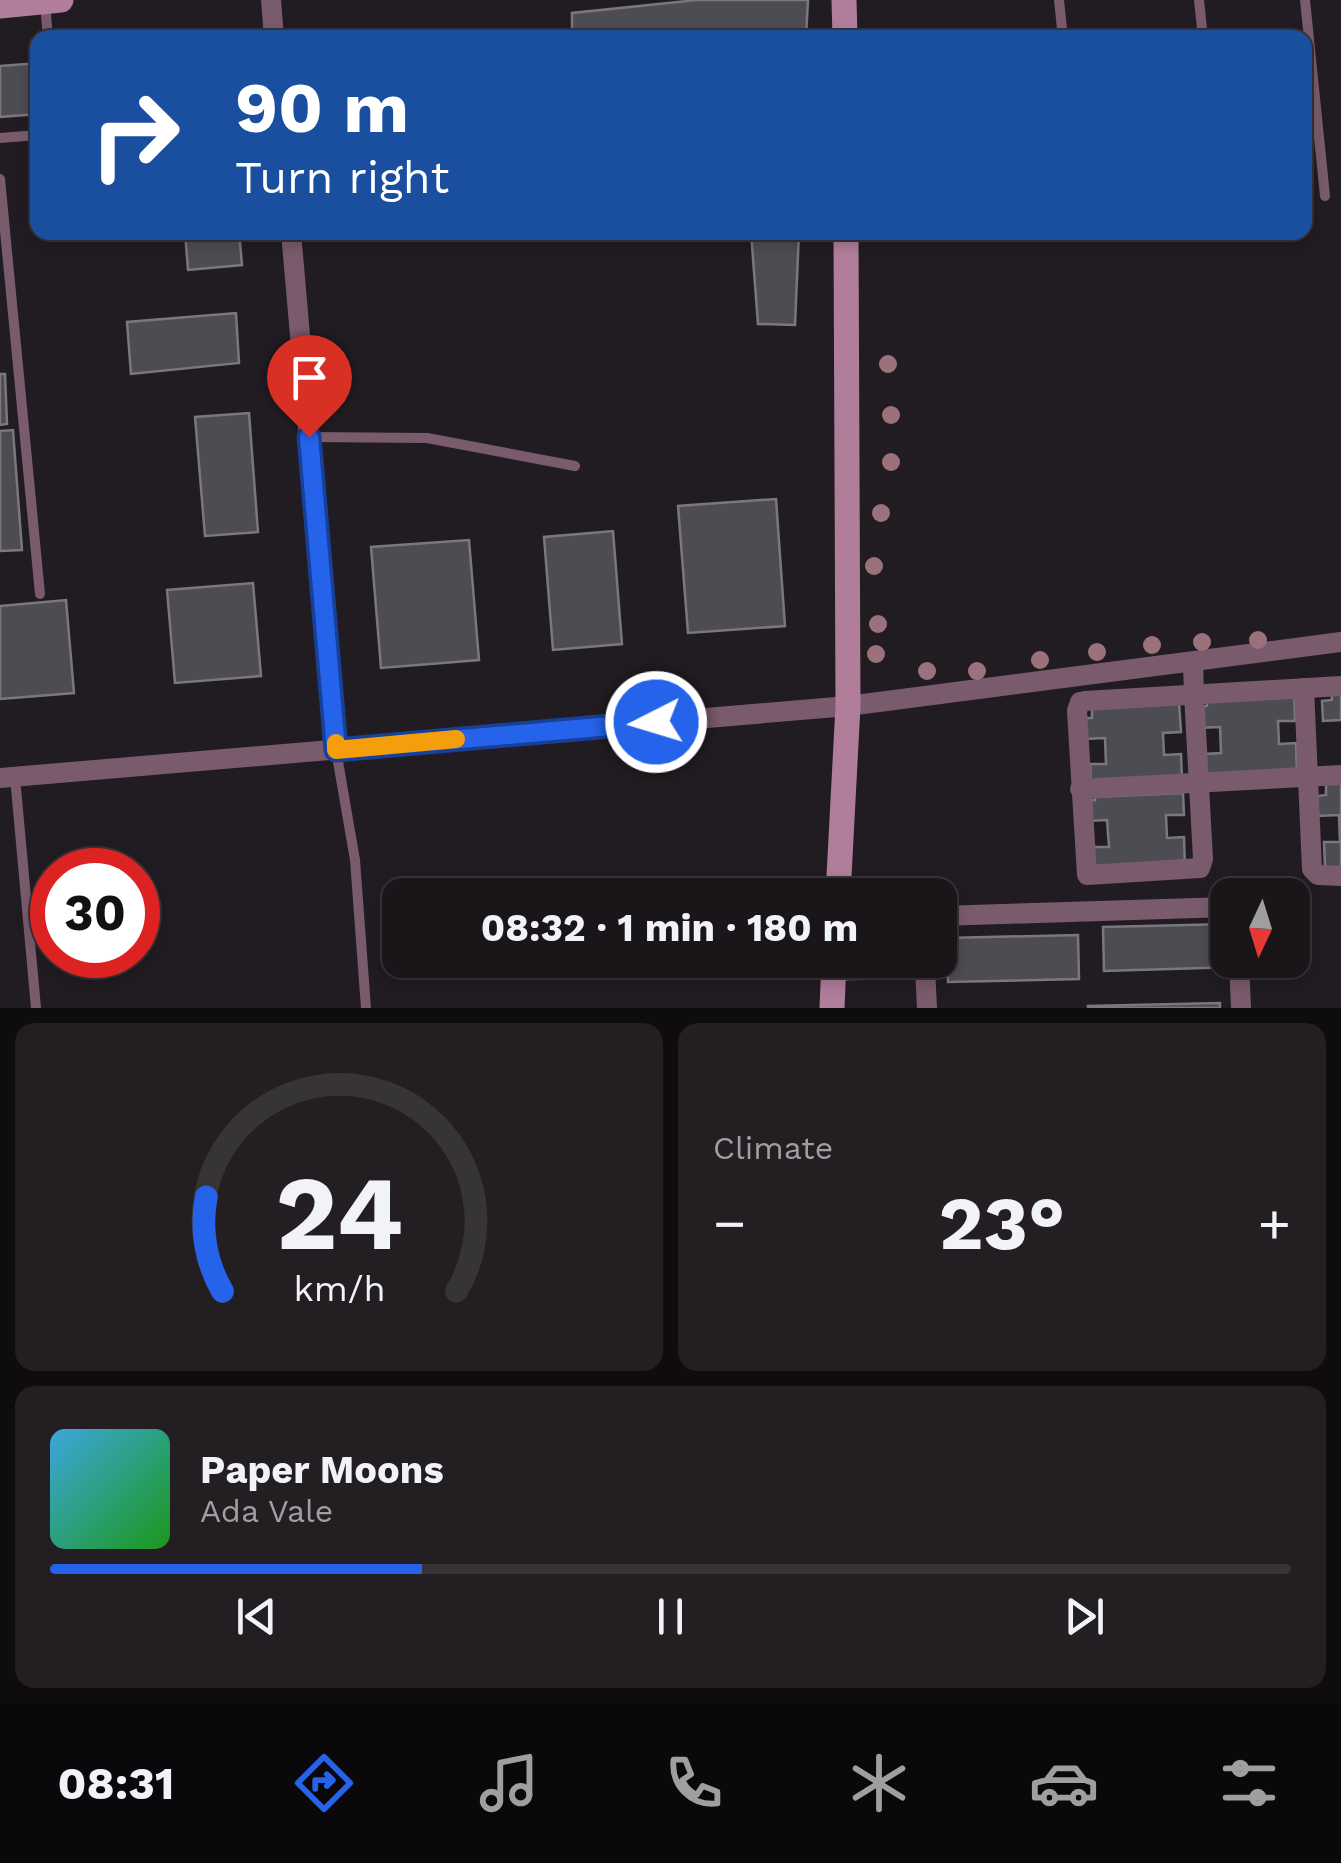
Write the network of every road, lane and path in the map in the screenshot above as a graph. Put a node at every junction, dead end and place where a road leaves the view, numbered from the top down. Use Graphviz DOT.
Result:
graph roads {
  1 [pos="271,0"];
  2 [pos="844,0"];
  3 [pos="1059,0"];
  4 [pos="1198,0"];
  5 [pos="1305,0"];
  6 [pos="53,1"];
  7 [pos="0,6"];
  8 [pos="49,30"];
  9 [pos="273,30"];
  10 [pos="845,30"];
  11 [pos="1062,30"];
  12 [pos="1202,30"];
  13 [pos="1308,30"];
  14 [pos="1312,69"];
  15 [pos="30,136"];
  16 [pos="0,138"];
  17 [pos="0,178"];
  18 [pos="1325,196"];
  19 [pos="292,240"];
  20 [pos="846,240"];
  21 [pos="309,437"];
  22 [pos="575,466"];
  23 [pos="40,594"];
  24 [pos="1341,642"];
  25 [pos="1192,662"];
  26 [pos="1341,686"];
  27 [pos="1304,688"];
  28 [pos="1194,694"];
  29 [pos="848,706"];
  30 [pos="336,750"];
  31 [pos="1341,775"];
  32 [pos="1308,776"];
  33 [pos="8,778"];
  34 [pos="1198,782"];
  35 [pos="1080,789"];
  36 [pos="1341,876"];
  37 [pos="839,878"];
  38 [pos="1210,908"];
  39 [pos="957,915"];
  40 [pos="833,978"];
  41 [pos="926,978"];
  42 [pos="1239,978"];
  43 [pos="36,1008"];
  44 [pos="366,1008"];
  45 [pos="832,1008"];
  46 [pos="927,1008"];
  47 [pos="1241,1008"];
  1 -- 9 [label="street"];
  2 -- 10 [label="street"];
  3 -- 11 [label="lane"];
  4 -- 12 [label="lane"];
  5 -- 13 [label="lane"];
  6 -- 7 [label="street"];
  6 -- 8 [label="lane"];
  14 -- 18 [label="lane"];
  15 -- 16 [label="lane"];
  17 -- 23 [label="lane"];
  19 -- 21 [label="street"];
  20 -- 29 [label="street"];
  21 -- 22 [label="lane"];
  21 -- 30 [label="street"];
  24 -- 25 [label="street"];
  25 -- 28 [label="street"];
  25 -- 29 [label="street"];
  26 -- 27 [label="street"];
  27 -- 28 [label="street"];
  27 -- 32 [label="street"];
  28 -- 34 [label="street"];
  28 -- 35 [label="street"];
  29 -- 30 [label="street"];
  29 -- 37 [label="street"];
  30 -- 33 [label="street"];
  30 -- 44 [label="lane"];
  31 -- 32 [label="street"];
  32 -- 34 [label="street"];
  32 -- 36 [label="street"];
  33 -- 43 [label="lane"];
  34 -- 35 [label="street"];
  34 -- 35 [label="street"];
  38 -- 39 [label="street"];
  40 -- 45 [label="street"];
  41 -- 46 [label="street"];
  42 -- 47 [label="street"];
}
